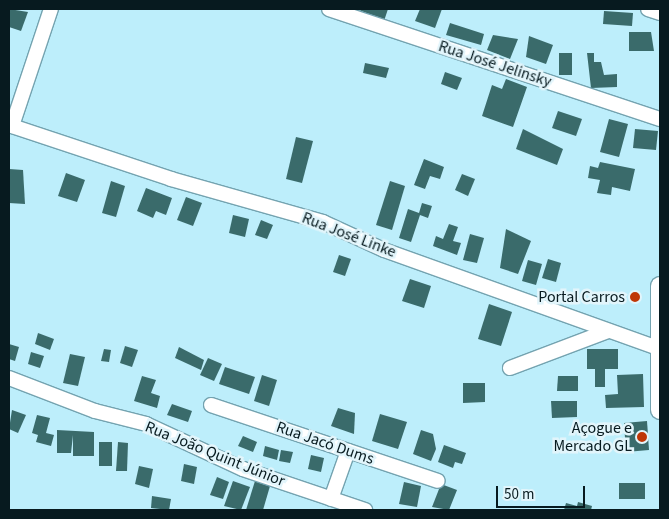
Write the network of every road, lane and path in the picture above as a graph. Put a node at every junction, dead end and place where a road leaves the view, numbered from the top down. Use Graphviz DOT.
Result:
graph roads {
  1 [pos="51,9"];
  2 [pos="329,9"];
  3 [pos="648,9"];
  4 [pos="660,13"];
  5 [pos="660,118"];
  6 [pos="10,126"];
  7 [pos="660,286"];
  8 [pos="608,331"];
  9 [pos="657,348"];
  10 [pos="510,368"];
  11 [pos="9,378"];
  12 [pos="211,405"];
  13 [pos="660,410"];
  14 [pos="348,451"];
  15 [pos="438,481"];
  16 [pos="332,499"];
  17 [pos="365,510"];
  1 -- 6 [label="street"];
  2 -- 5 [label="street, Rua José Jelinsky"];
  3 -- 4 [label="street"];
  6 -- 8 [label="street, Rua José Linke"];
  7 -- 9 [label="main road"];
  8 -- 9 [label="street, Rua José Linke"];
  8 -- 10 [label="street"];
  9 -- 13 [label="main road"];
  11 -- 16 [label="street, Rua João Quint Júnior"];
  12 -- 14 [label="street, Rua Jacó Dums"];
  14 -- 15 [label="street, Rua Jacó Dums"];
  14 -- 16 [label="street"];
  16 -- 17 [label="street, Rua João Quint Júnior"];
}
